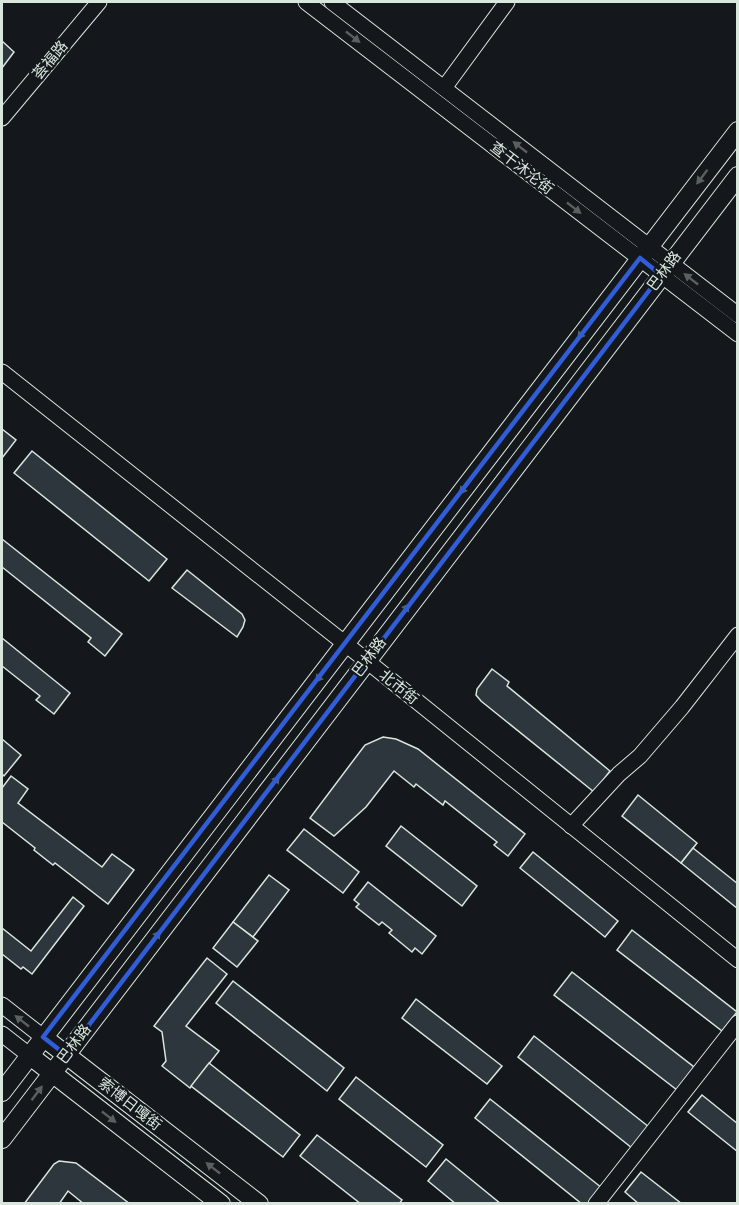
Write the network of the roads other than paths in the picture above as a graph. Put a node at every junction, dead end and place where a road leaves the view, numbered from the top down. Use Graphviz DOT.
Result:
graph roads {
  1 [pos="99,2"];
  2 [pos="306,2"];
  3 [pos="332,2"];
  4 [pos="507,2"];
  5 [pos="444,88"];
  6 [pos="2,118"];
  7 [pos="738,131"];
  8 [pos="738,176"];
  9 [pos="644,252"];
  10 [pos="666,269"];
  11 [pos="738,315"];
  12 [pos="738,334"];
  13 [pos="2,372"];
  14 [pos="738,634"];
  15 [pos="345,644"];
  16 [pos="367,661"];
  17 [pos="571,826"];
  18 [pos="738,960"];
  19 [pos="2,1005"];
  20 [pos="738,1023"];
  21 [pos="2,1034"];
  22 [pos="43,1037"];
  23 [pos="29,1055"];
  24 [pos="66,1055"];
  25 [pos="52,1073"];
  26 [pos="2,1092"];
  27 [pos="2,1139"];
  28 [pos="221,1203"];
  29 [pos="259,1203"];
  30 [pos="596,1203"];
  1 -- 6 [label="street, 荟福路"];
  2 -- 9 [label="street, 查干沐沦街, one-way"];
  3 -- 5 [label="street, 查干沐沦街"];
  4 -- 5 [label="street"];
  9 -- 5 [label="street, 查干沐沦街, one-way"];
  7 -- 9 [label="main road, 巴林路, one-way"];
  8 -- 10 [label="main road, 巴林路"];
  9 -- 10 [label="street, 查干沐沦街"];
  9 -- 15 [label="main road, 巴林路, one-way"];
  11 -- 10 [label="street, 查干沐沦街, one-way"];
  10 -- 12 [label="street, 查干沐沦街"];
  16 -- 10 [label="main road, 巴林路, one-way"];
  13 -- 15 [label="street, 北市街"];
  14 -- 17 [label="street"];
  15 -- 16 [label="street, 北市街"];
  15 -- 22 [label="main road, 巴林路, one-way"];
  16 -- 17 [label="street, 北市街"];
  24 -- 16 [label="main road, 巴林路, one-way"];
  17 -- 18 [label="street, 北市街"];
  22 -- 19 [label="street, 索博日嘎街, one-way"];
  20 -- 30 [label="street"];
  21 -- 23 [label="street, 索博日嘎街"];
  22 -- 23 [label="main road, 巴林路"];
  22 -- 24 [label="main road, 索博日嘎街"];
  23 -- 25 [label="main road, 索博日嘎街"];
  23 -- 26 [label="main road, 巴林路"];
  24 -- 25 [label="main road, 巴林路"];
  29 -- 24 [label="main road, 索博日嘎街, one-way"];
  27 -- 25 [label="main road, 巴林路, one-way"];
  25 -- 28 [label="main road, 索博日嘎街, one-way"];
}
